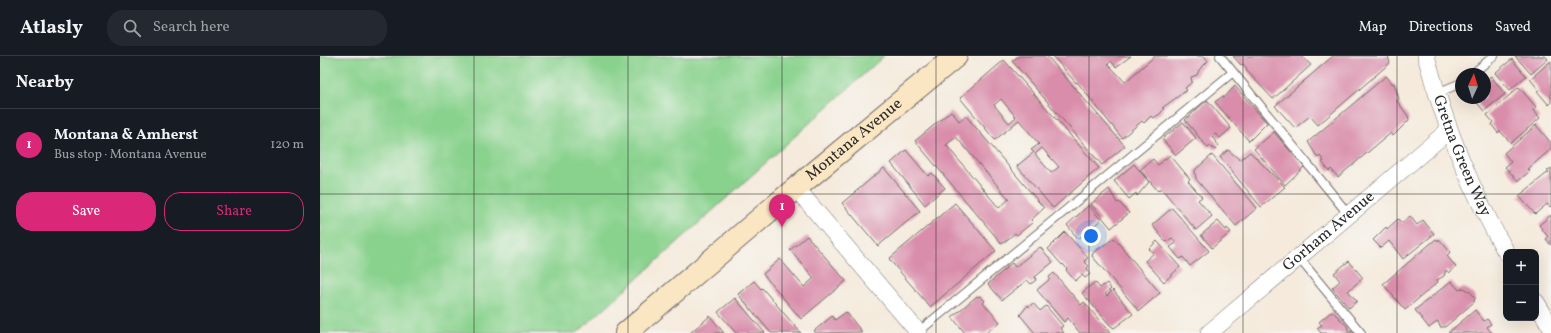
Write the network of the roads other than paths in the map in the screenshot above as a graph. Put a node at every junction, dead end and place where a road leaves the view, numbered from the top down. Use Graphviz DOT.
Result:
graph roads {
  1 [pos="956,56"];
  2 [pos="1220,56"];
  3 [pos="1426,56"];
  4 [pos="1494,56"];
  5 [pos="1479,68"];
  6 [pos="1233,72"];
  7 [pos="1455,86"];
  8 [pos="1437,93"];
  9 [pos="1448,131"];
  10 [pos="796,188"];
  11 [pos="1350,215"];
  12 [pos="1504,249"];
  13 [pos="1299,258"];
  14 [pos="1539,307"];
  15 [pos="1551,327"];
  16 [pos="626,333"];
  17 [pos="918,333"];
  18 [pos="1209,333"];
  19 [pos="1361,333"];
  1 -- 10 [label="street, Montana Avenue"];
  2 -- 6 [label="lane"];
  3 -- 8 [label="street, Gretna Green Way"];
  4 -- 5 [label="lane"];
  6 -- 11 [label="lane"];
  6 -- 17 [label="lane"];
  7 -- 8 [label="lane"];
  8 -- 9 [label="street, Gretna Green Way"];
  9 -- 11 [label="street, Gorham Avenue"];
  9 -- 12 [label="street, Gretna Green Way"];
  10 -- 16 [label="street, Montana Avenue"];
  10 -- 17 [label="street"];
  11 -- 13 [label="street, Gorham Avenue"];
  13 -- 18 [label="street, Gorham Avenue"];
  13 -- 19 [label="lane"];
  14 -- 15 [label="street"];
}
